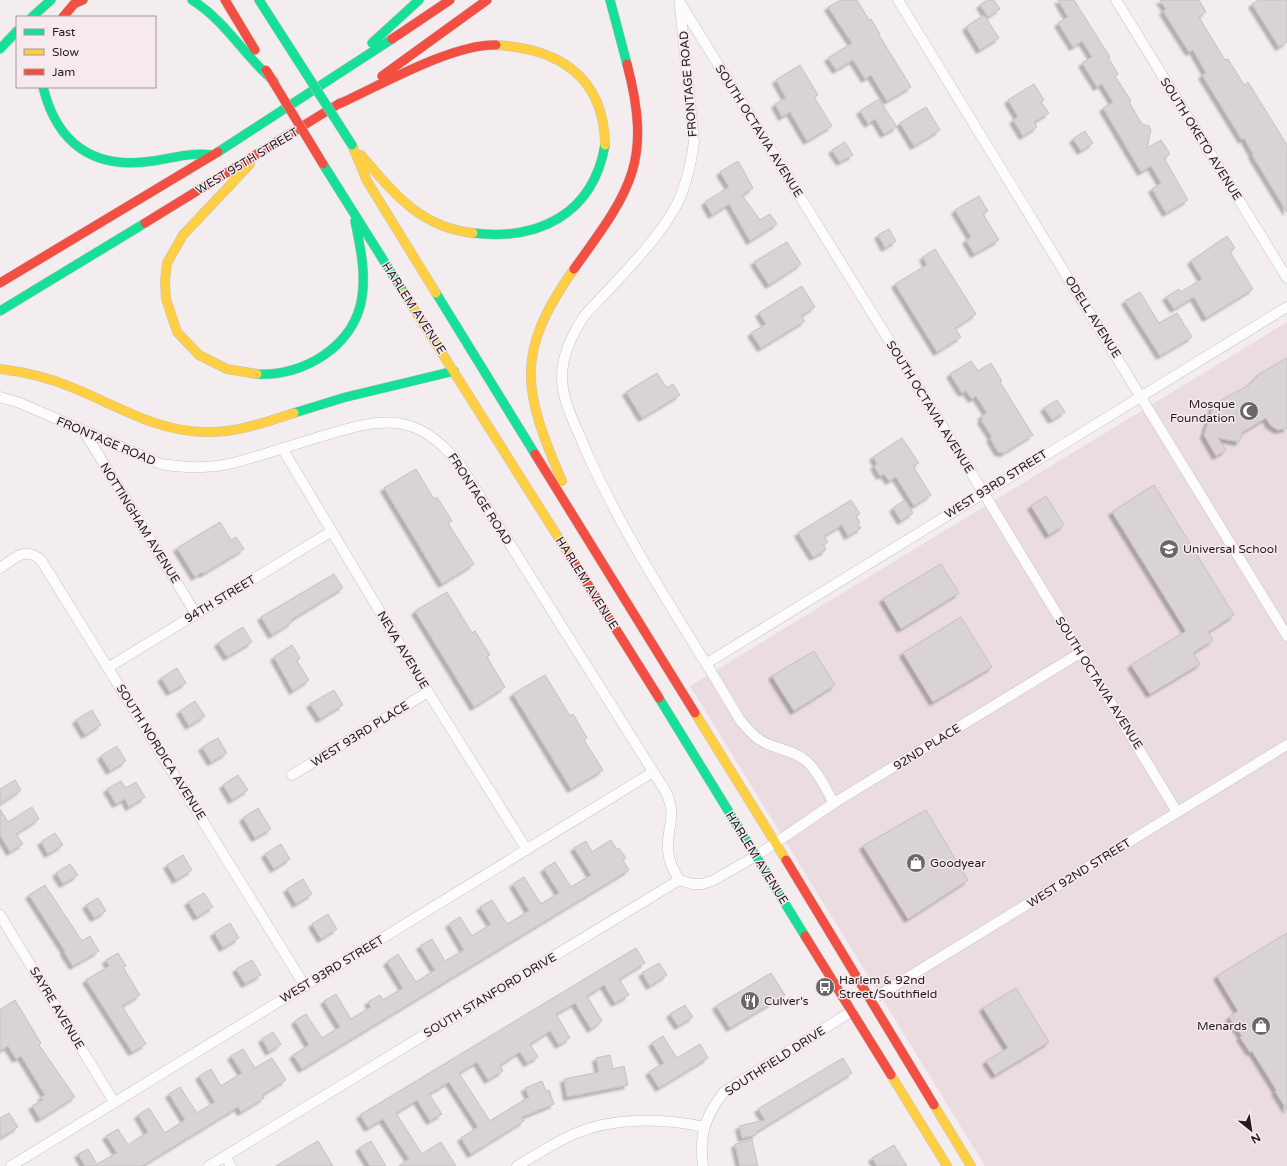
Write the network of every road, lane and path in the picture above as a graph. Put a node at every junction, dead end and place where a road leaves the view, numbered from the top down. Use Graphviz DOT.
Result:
graph roads {
  1 [pos="51,0"];
  2 [pos="83,0"];
  3 [pos="192,0"];
  4 [pos="225,0"];
  5 [pos="259,0"];
  6 [pos="268,0"];
  7 [pos="419,0"];
  8 [pos="450,0"];
  9 [pos="487,0"];
  10 [pos="610,0"];
  11 [pos="898,0"];
  12 [pos="1116,0"];
  13 [pos="680,1"];
  14 [pos="33,16"];
  15 [pos="64,16"];
  16 [pos="276,26"];
  17 [pos="16,32"];
  18 [pos="0,49"];
  19 [pos="331,80"];
  20 [pos="274,81"];
  21 [pos="43,88"];
  22 [pos="339,104"];
  23 [pos="352,145"];
  24 [pos="213,155"];
  25 [pos="256,155"];
  26 [pos="354,214"];
  27 [pos="1287,278"];
  28 [pos="0,283"];
  29 [pos="1287,308"];
  30 [pos="0,311"];
  31 [pos="0,369"];
  32 [pos="454,371"];
  33 [pos="1141,396"];
  34 [pos="0,397"];
  35 [pos="85,433"];
  36 [pos="282,448"];
  37 [pos="983,492"];
  38 [pos="579,524"];
  39 [pos="332,531"];
  40 [pos="0,568"];
  41 [pos="196,614"];
  42 [pos="1287,636"];
  43 [pos="1080,653"];
  44 [pos="707,663"];
  45 [pos="109,667"];
  46 [pos="428,692"];
  47 [pos="1287,745"];
  48 [pos="653,772"];
  49 [pos="292,776"];
  50 [pos="834,803"];
  51 [pos="1177,812"];
  52 [pos="775,842"];
  53 [pos="527,850"];
  54 [pos="756,856"];
  55 [pos="679,880"];
  56 [pos="0,915"];
  57 [pos="305,986"];
  58 [pos="871,1000"];
  59 [pos="852,1011"];
  60 [pos="114,1102"];
  61 [pos="704,1127"];
  62 [pos="225,1156"];
  63 [pos="11,1166"];
  64 [pos="209,1166"];
  65 [pos="231,1166"];
  66 [pos="517,1166"];
  67 [pos="703,1166"];
  68 [pos="948,1166"];
  69 [pos="971,1166"];
  1 -- 14 [label="main road"];
  2 -- 15 [label="main road"];
  3 -- 20 [label="main road"];
  4 -- 20 [label="main road, HARLEM AVENUE, bridge"];
  5 -- 16 [label="main road, HARLEM AVENUE"];
  6 -- 16 [label="main road"];
  7 -- 19 [label="main road"];
  8 -- 19 [label="main road, WEST 95TH STREET"];
  9 -- 22 [label="main road, WEST 95TH STREET"];
  10 -- 38 [label="main road"];
  11 -- 33 [label="street, ODELL AVENUE"];
  12 -- 27 [label="street, SOUTH OKETO AVENUE"];
  13 -- 37 [label="street, SOUTH OCTAVIA AVENUE"];
  13 -- 44 [label="street, FRONTAGE ROAD"];
  16 -- 23 [label="main road, HARLEM AVENUE, bridge"];
  17 -- 18 [label="main road"];
  19 -- 24 [label="main road, WEST 95TH STREET"];
  20 -- 26 [label="main road, HARLEM AVENUE, bridge"];
  21 -- 24 [label="main road"];
  22 -- 23 [label="main road"];
  22 -- 25 [label="main road, WEST 95TH STREET"];
  23 -- 38 [label="main road, HARLEM AVENUE"];
  24 -- 28 [label="main road, WEST 95TH STREET"];
  25 -- 26 [label="main road"];
  25 -- 30 [label="main road, WEST 95TH STREET"];
  26 -- 32 [label="main road, HARLEM AVENUE"];
  29 -- 33 [label="street, WEST 93RD STREET"];
  31 -- 32 [label="main road"];
  32 -- 54 [label="main road, HARLEM AVENUE"];
  33 -- 37 [label="street, WEST 93RD STREET"];
  33 -- 42 [label="street, ODELL AVENUE"];
  34 -- 35 [label="street, FRONTAGE ROAD"];
  35 -- 36 [label="street, FRONTAGE ROAD"];
  35 -- 41 [label="street, NOTTINGHAM AVENUE"];
  36 -- 39 [label="street, NEVA AVENUE"];
  36 -- 48 [label="street, FRONTAGE ROAD"];
  37 -- 43 [label="street, SOUTH OCTAVIA AVENUE"];
  37 -- 44 [label="street, WEST 93RD STREET"];
  38 -- 52 [label="main road, HARLEM AVENUE"];
  39 -- 41 [label="street, 94TH STREET"];
  39 -- 46 [label="street, NEVA AVENUE"];
  40 -- 45 [label="street, SOUTH NORDICA AVENUE"];
  41 -- 45 [label="street, 94TH STREET"];
  43 -- 50 [label="street, 92ND PLACE"];
  43 -- 51 [label="street, SOUTH OCTAVIA AVENUE"];
  44 -- 50 [label="street, FRONTAGE ROAD"];
  45 -- 57 [label="street, SOUTH NORDICA AVENUE"];
  46 -- 49 [label="street, WEST 93RD PLACE"];
  46 -- 53 [label="street, NEVA AVENUE"];
  47 -- 51 [label="street, WEST 92ND STREET"];
  48 -- 53 [label="street, WEST 93RD STREET"];
  48 -- 55 [label="street, FRONTAGE ROAD"];
  50 -- 52 [label="street, 92ND PLACE"];
  51 -- 58 [label="street, WEST 92ND STREET"];
  52 -- 54 [label="street"];
  52 -- 58 [label="main road, HARLEM AVENUE"];
  53 -- 57 [label="street, WEST 93RD STREET"];
  54 -- 55 [label="street"];
  54 -- 59 [label="main road, HARLEM AVENUE"];
  55 -- 62 [label="street, SOUTH STANFORD DRIVE"];
  56 -- 60 [label="street, SAYRE AVENUE"];
  57 -- 60 [label="street, WEST 93RD STREET"];
  58 -- 69 [label="main road, HARLEM AVENUE"];
  59 -- 61 [label="street, SOUTHFIELD DRIVE"];
  59 -- 68 [label="main road, HARLEM AVENUE"];
  60 -- 63 [label="street, WEST 93RD STREET"];
  61 -- 66 [label="street"];
  61 -- 67 [label="street, SOUTHFIELD DRIVE"];
  62 -- 64 [label="street, SOUTH STANFORD DRIVE"];
  62 -- 65 [label="street"];
}
